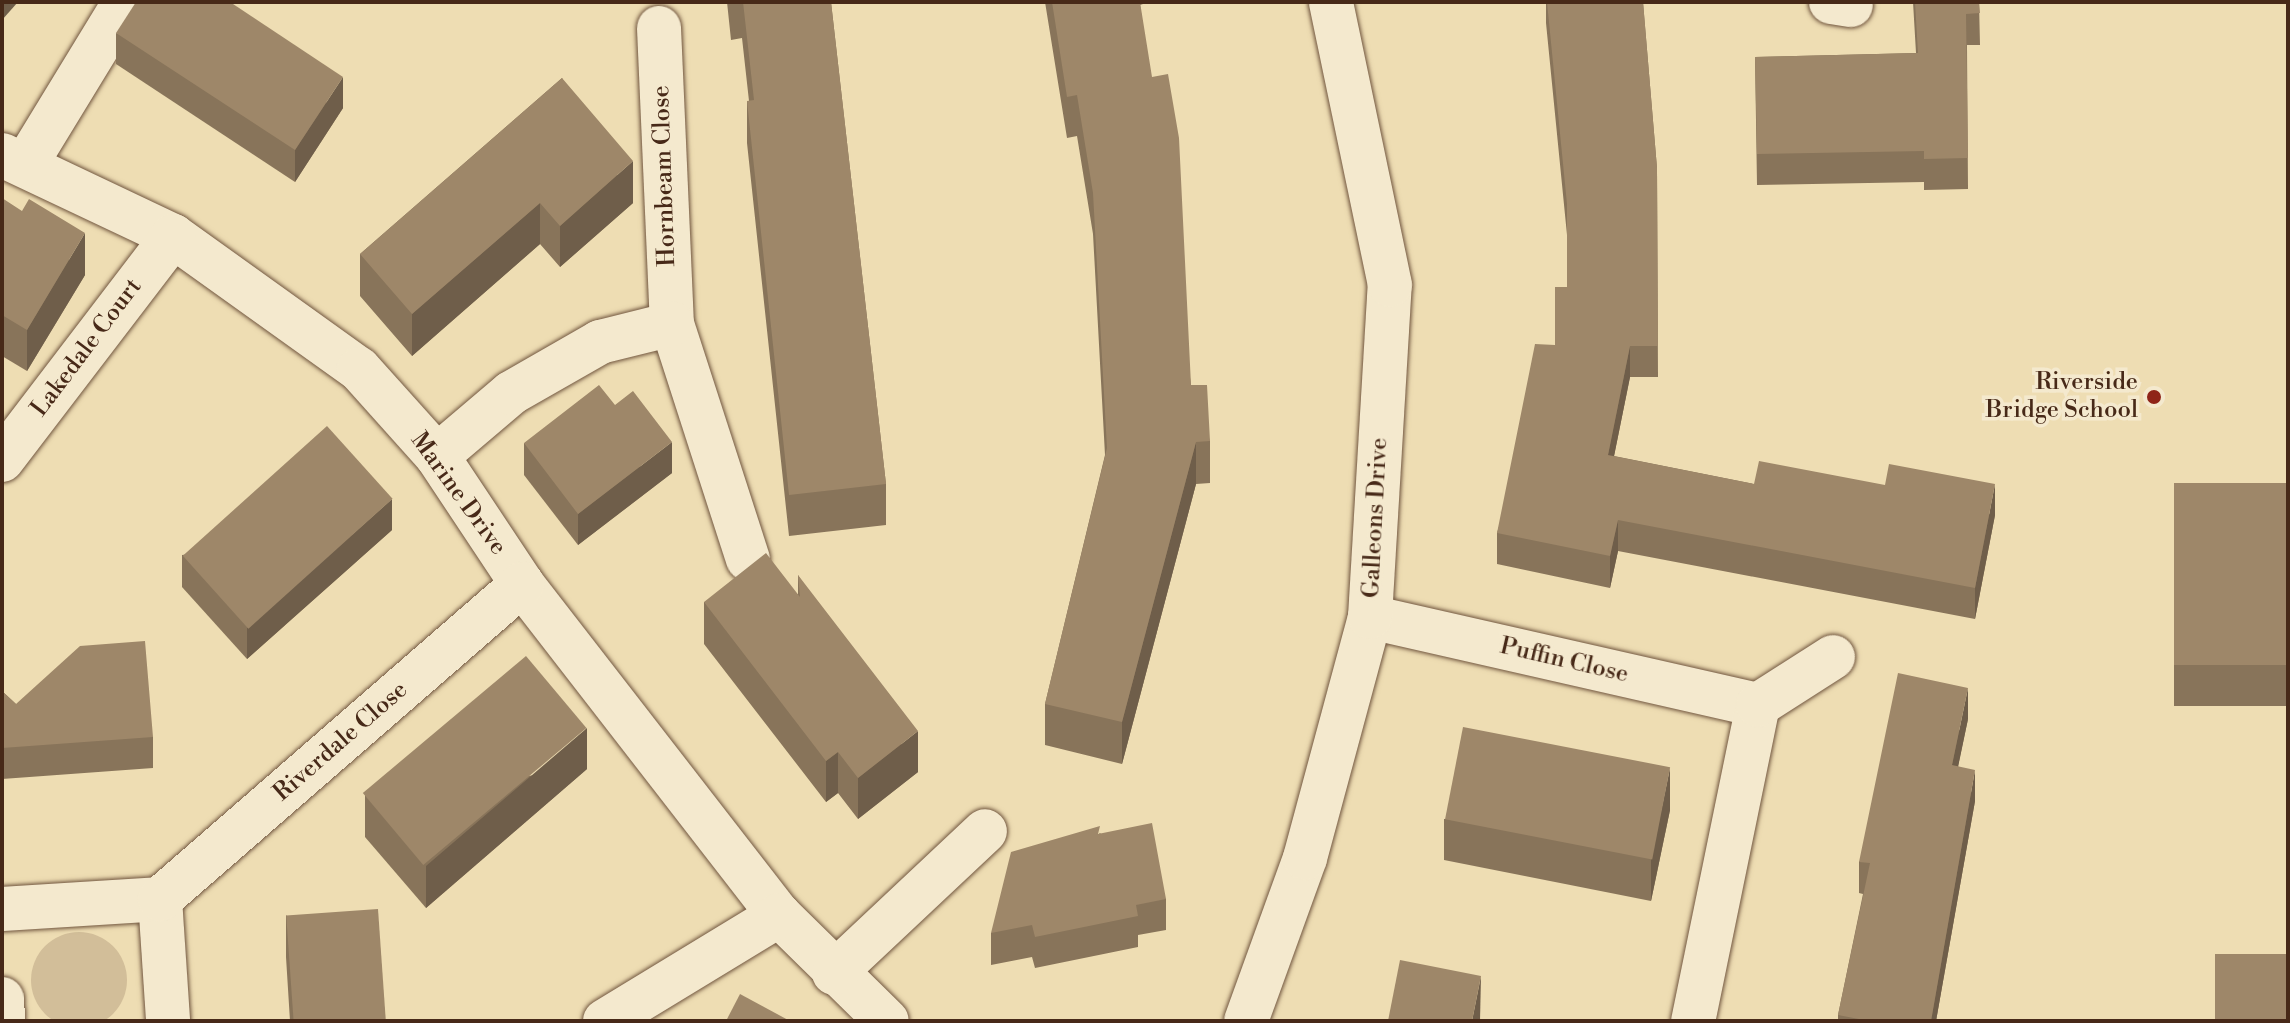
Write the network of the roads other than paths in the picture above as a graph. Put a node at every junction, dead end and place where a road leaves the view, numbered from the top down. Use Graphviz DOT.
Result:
graph roads {
  1 [pos="125,2"];
  2 [pos="1331,2"];
  3 [pos="659,28"];
  4 [pos="14,160"];
  5 [pos="173,236"];
  6 [pos="672,324"];
  7 [pos="437,456"];
  8 [pos="2,460"];
  9 [pos="748,559"];
  10 [pos="522,584"];
  11 [pos="1370,617"];
  12 [pos="1833,657"];
  13 [pos="1758,705"];
  14 [pos="985,831"];
  15 [pos="160,899"];
  16 [pos="2,909"];
  17 [pos="779,915"];
  18 [pos="834,973"];
  19 [pos="2,999"];
  20 [pos="3,1021"];
  21 [pos="168,1021"];
  22 [pos="605,1021"];
  23 [pos="887,1021"];
  24 [pos="1246,1021"];
  25 [pos="1693,1021"];
  1 -- 4 [label="street"];
  2 -- 11 [label="street, Galleons Drive"];
  3 -- 6 [label="street, Hornbeam Close"];
  4 -- 5 [label="street, Marine Drive"];
  5 -- 7 [label="street, Marine Drive"];
  5 -- 8 [label="street, Lakedale Court"];
  6 -- 7 [label="street"];
  6 -- 9 [label="street, Hornbeam Close"];
  7 -- 10 [label="street, Marine Drive"];
  10 -- 15 [label="street, Riverdale Close"];
  10 -- 17 [label="street, Marine Drive"];
  11 -- 13 [label="street, Puffin Close"];
  11 -- 24 [label="street, Galleons Drive"];
  12 -- 13 [label="street"];
  13 -- 25 [label="street"];
  14 -- 18 [label="street"];
  15 -- 16 [label="street"];
  15 -- 21 [label="street"];
  17 -- 18 [label="street, Marine Drive"];
  17 -- 22 [label="street"];
  18 -- 23 [label="street, Marine Drive"];
  19 -- 20 [label="street"];
}
